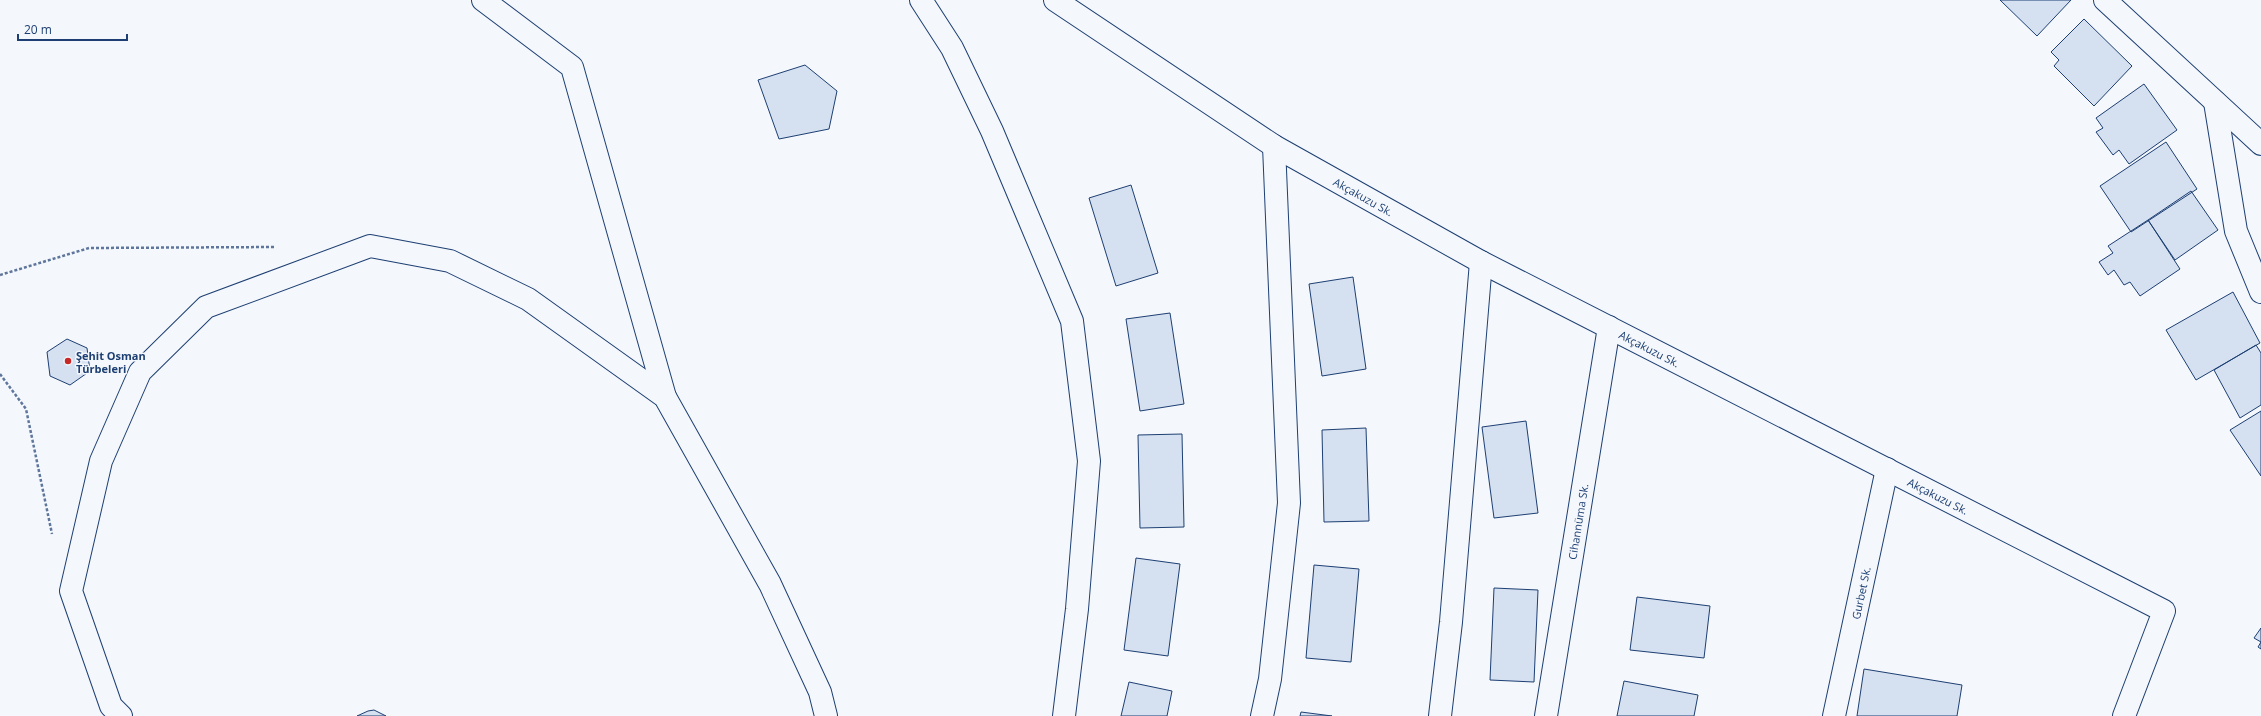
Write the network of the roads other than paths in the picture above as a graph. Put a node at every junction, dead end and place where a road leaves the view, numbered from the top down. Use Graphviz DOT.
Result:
graph roads {
  1 [pos="483,0"];
  2 [pos="921,0"];
  3 [pos="1055,0"];
  4 [pos="2105,0"];
  5 [pos="2215,102"];
  6 [pos="2261,144"];
  7 [pos="1274,146"];
  8 [pos="1481,262"];
  9 [pos="2261,292"];
  10 [pos="1609,327"];
  11 [pos="665,397"];
  12 [pos="1887,469"];
  13 [pos="121,716"];
  14 [pos="826,716"];
  15 [pos="1064,716"];
  16 [pos="1262,716"];
  17 [pos="1440,716"];
  18 [pos="1546,716"];
  19 [pos="1834,716"];
  20 [pos="2124,716"];
  1 -- 11 [label="street"];
  2 -- 15 [label="street"];
  3 -- 7 [label="street, Akçakuzu Sk."];
  4 -- 5 [label="street"];
  5 -- 6 [label="street"];
  5 -- 9 [label="street"];
  7 -- 8 [label="street, Akçakuzu Sk."];
  7 -- 16 [label="street"];
  8 -- 10 [label="street, Akçakuzu Sk."];
  8 -- 17 [label="street"];
  10 -- 12 [label="street, Akçakuzu Sk."];
  10 -- 18 [label="street, Cihannüma Sk."];
  11 -- 13 [label="street"];
  11 -- 14 [label="street"];
  12 -- 19 [label="street, Gurbet Sk."];
  12 -- 20 [label="street, Akçakuzu Sk."];
}
